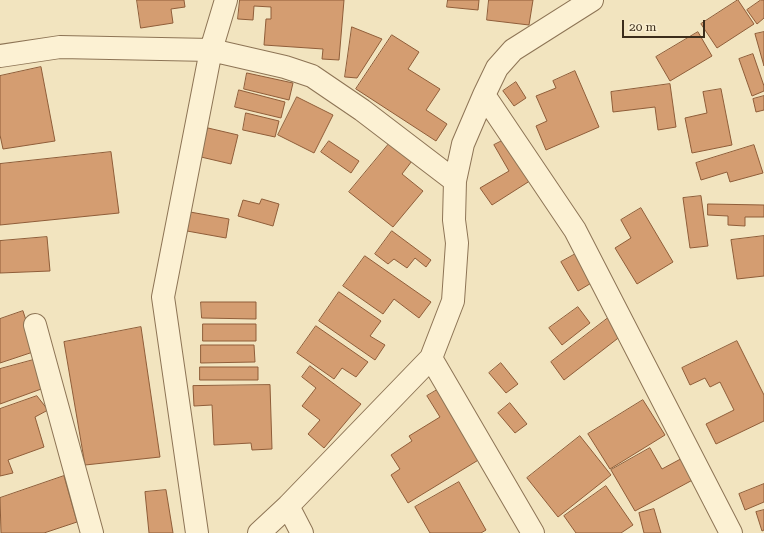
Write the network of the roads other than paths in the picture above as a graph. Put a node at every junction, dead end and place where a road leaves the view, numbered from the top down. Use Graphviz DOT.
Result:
graph roads {
  1 [pos="226,0"];
  2 [pos="592,0"];
  3 [pos="211,50"];
  4 [pos="0,56"];
  5 [pos="484,96"];
  6 [pos="454,181"];
  7 [pos="35,325"];
  8 [pos="431,358"];
  9 [pos="288,506"];
  10 [pos="92,533"];
  11 [pos="197,533"];
  12 [pos="259,533"];
  13 [pos="302,533"];
  14 [pos="533,533"];
  15 [pos="731,533"];
  1 -- 3 [label="street"];
  2 -- 5 [label="street"];
  3 -- 4 [label="street"];
  3 -- 6 [label="street"];
  3 -- 11 [label="street"];
  5 -- 6 [label="street"];
  5 -- 15 [label="street"];
  6 -- 8 [label="street"];
  7 -- 10 [label="street"];
  8 -- 9 [label="street"];
  8 -- 14 [label="street"];
  9 -- 12 [label="street"];
  9 -- 13 [label="street"];
}
